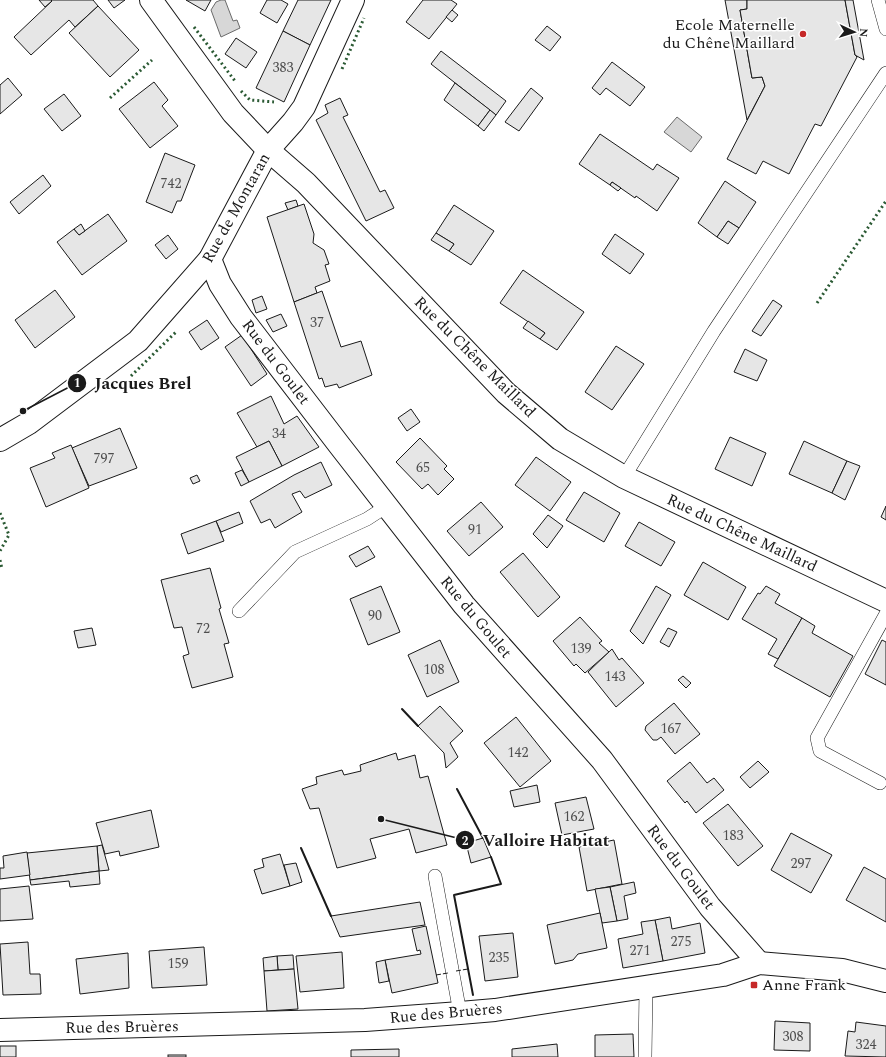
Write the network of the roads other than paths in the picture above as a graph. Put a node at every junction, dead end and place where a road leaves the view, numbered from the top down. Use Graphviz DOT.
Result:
graph roads {
  1 [pos="151,0"];
  2 [pos="353,0"];
  3 [pos="878,0"];
  4 [pos="886,29"];
  5 [pos="886,73"];
  6 [pos="268,150"];
  7 [pos="210,259"];
  8 [pos="0,440"];
  9 [pos="624,477"];
  10 [pos="387,506"];
  11 [pos="886,601"];
  12 [pos="239,611"];
  13 [pos="886,614"];
  14 [pos="880,783"];
  15 [pos="435,876"];
  16 [pos="759,963"];
  17 [pos="886,981"];
  18 [pos="646,988"];
  19 [pos="460,1013"];
  20 [pos="0,1030"];
  21 [pos="645,1057"];
  1 -- 6 [label="street, Rue du Chêne Maillard"];
  2 -- 6 [label="street, Rue de Montaran"];
  3 -- 4 [label="lane"];
  5 -- 9 [label="lane"];
  6 -- 7 [label="street, Rue de Montaran"];
  6 -- 9 [label="street, Rue du Chêne Maillard"];
  7 -- 8 [label="street, Rue de Montaran"];
  7 -- 10 [label="street, Rue du Goulet"];
  9 -- 11 [label="street, Rue du Chêne Maillard"];
  10 -- 12 [label="lane"];
  10 -- 16 [label="street, Rue du Goulet"];
  13 -- 14 [label="lane"];
  15 -- 19 [label="lane"];
  16 -- 17 [label="street, Rue des Bruères"];
  16 -- 18 [label="street, Rue des Bruères"];
  18 -- 19 [label="street, Rue des Bruères"];
  18 -- 21 [label="lane"];
  19 -- 20 [label="street, Rue des Bruères"];
}
